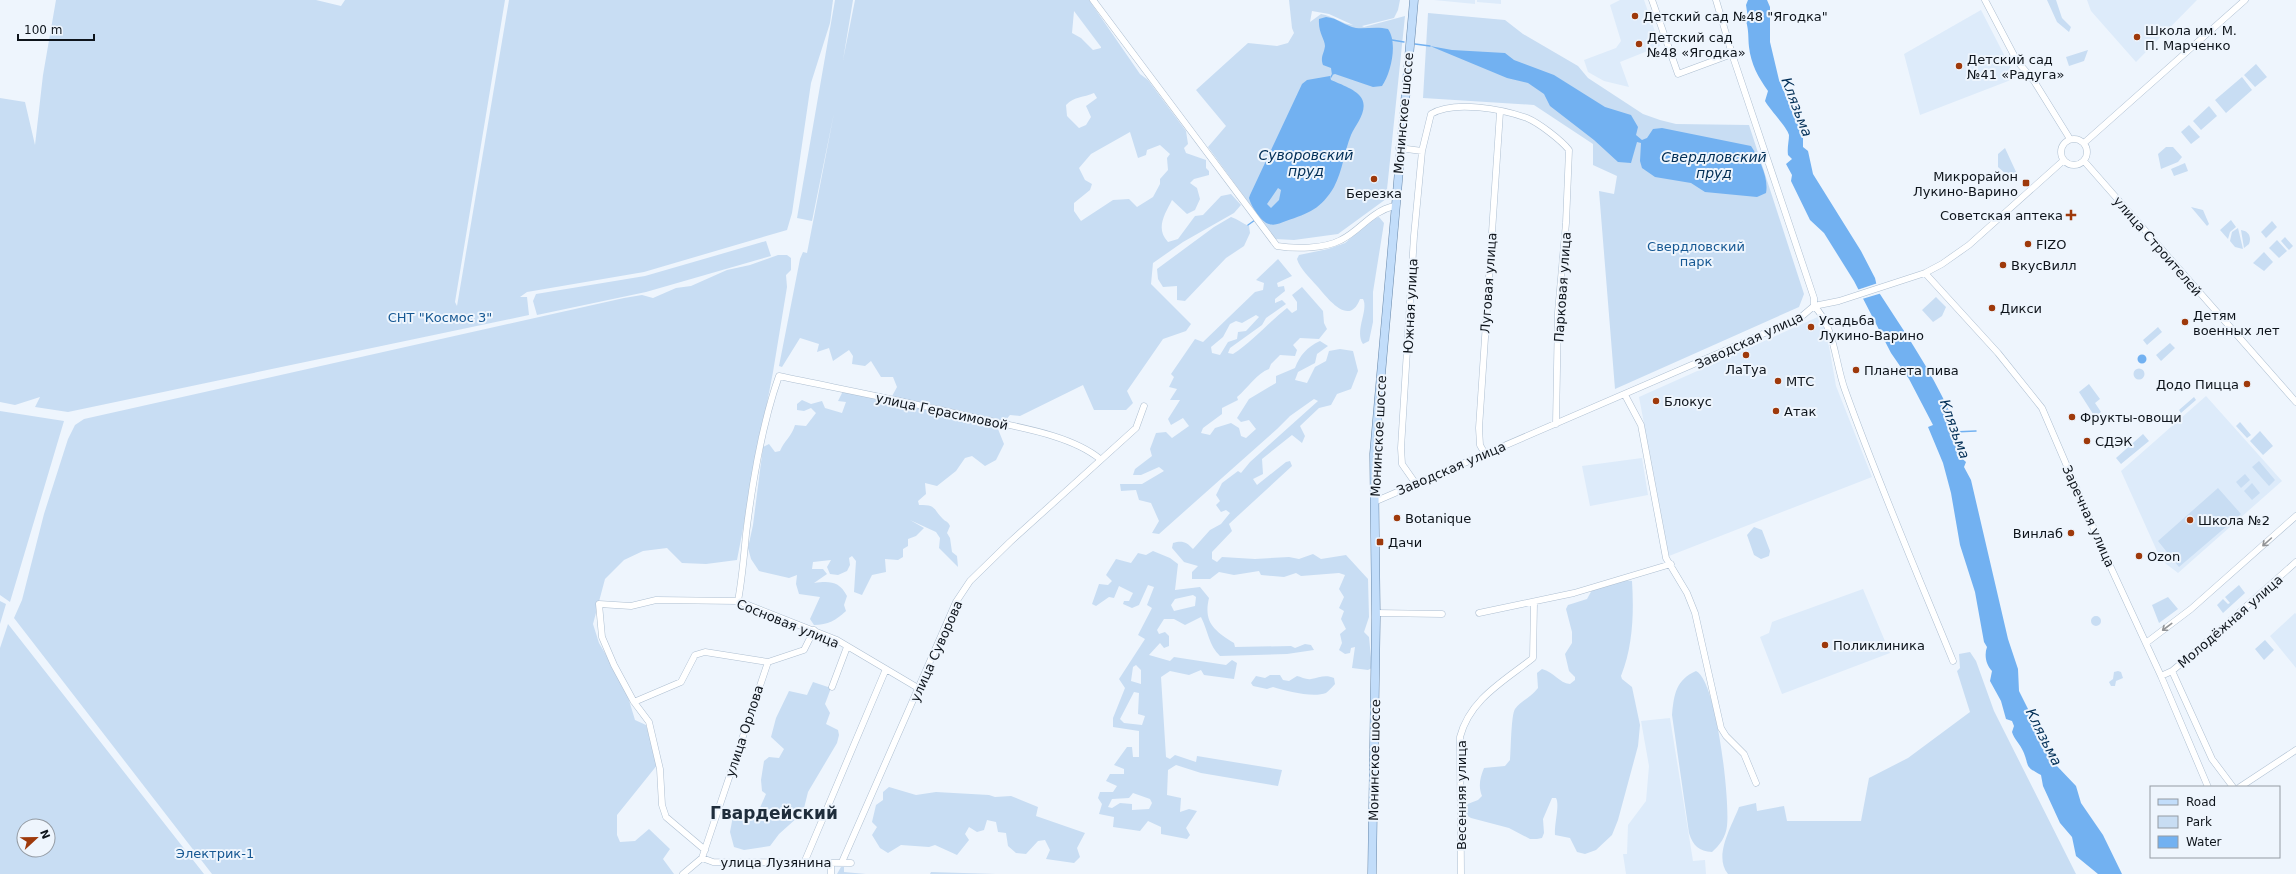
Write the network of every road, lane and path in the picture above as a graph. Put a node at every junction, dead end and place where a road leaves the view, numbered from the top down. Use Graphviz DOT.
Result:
graph roads {
  1 [pos="1093,0"];
  2 [pos="1414,0"];
  3 [pos="1652,0"];
  4 [pos="1716,0"];
  5 [pos="1985,0"];
  6 [pos="2245,0"];
  7 [pos="1732,54"];
  8 [pos="1500,112"];
  9 [pos="2070,139"];
  10 [pos="2084,143"];
  11 [pos="1399,148"];
  12 [pos="1422,151"];
  13 [pos="2064,160"];
  14 [pos="2084,161"];
  15 [pos="1394,206"];
  16 [pos="1925,273"];
  17 [pos="1814,306"];
  18 [pos="1625,395"];
  19 [pos="2296,402"];
  20 [pos="1144,406"];
  21 [pos="1556,424"];
  22 [pos="1485,454"];
  23 [pos="1100,459"];
  24 [pos="1416,484"];
  25 [pos="1374,502"];
  26 [pos="2296,516"];
  27 [pos="2296,562"];
  28 [pos="1671,564"];
  29 [pos="738,601"];
  30 [pos="1534,603"];
  31 [pos="1376,613"];
  32 [pos="1478,613"];
  33 [pos="1442,614"];
  34 [pos="814,630"];
  35 [pos="2146,643"];
  36 [pos="847,646"];
  37 [pos="1954,660"];
  38 [pos="768,662"];
  39 [pos="886,670"];
  40 [pos="2172,671"];
  41 [pos="2161,676"];
  42 [pos="832,686"];
  43 [pos="918,688"];
  44 [pos="634,702"];
  45 [pos="2296,750"];
  46 [pos="1756,783"];
  47 [pos="2208,786"];
  48 [pos="2232,786"];
  49 [pos="2242,786"];
  50 [pos="705,850"];
  51 [pos="702,858"];
  52 [pos="831,862"];
  53 [pos="842,862"];
  54 [pos="804,863"];
  55 [pos="851,863"];
  56 [pos="684,874"];
  57 [pos="831,874"];
  58 [pos="1372,874"];
  59 [pos="1461,874"];
  1 -- 15 [label="street"];
  2 -- 11 [label="main road, Монинское шоссе"];
  3 -- 7 [label="street"];
  4 -- 7 [label="street"];
  5 -- 9 [label="street"];
  6 -- 10 [label="street"];
  7 -- 17 [label="street"];
  8 -- 12 [label="street, Южная улица"];
  8 -- 21 [label="street, Парковая улица"];
  8 -- 22 [label="street, Луговая улица"];
  9 -- 10 [label="street"];
  9 -- 13 [label="street"];
  10 -- 14 [label="street"];
  11 -- 12 [label="street"];
  11 -- 15 [label="main road, Монинское шоссе"];
  12 -- 24 [label="street, Южная улица"];
  13 -- 14 [label="street"];
  13 -- 16 [label="street"];
  14 -- 19 [label="street, улица Строителей"];
  15 -- 25 [label="main road, Монинское шоссе"];
  16 -- 17 [label="street"];
  16 -- 35 [label="street, Заречная улица"];
  17 -- 18 [label="street, Заводская улица"];
  17 -- 37 [label="street, Заводская улица"];
  18 -- 21 [label="street, Заводская улица"];
  18 -- 28 [label="street"];
  20 -- 23 [label="street, улица Суворова"];
  21 -- 22 [label="street, Заводская улица"];
  22 -- 24 [label="street, Заводская улица"];
  23 -- 29 [label="street, улица Герасимовой"];
  23 -- 43 [label="street, улица Суворова"];
  24 -- 25 [label="street, Заводская улица"];
  25 -- 31 [label="main road, Монинское шоссе"];
  26 -- 35 [label="street, one-way"];
  27 -- 40 [label="street, Молодёжная улица"];
  28 -- 30 [label="street"];
  28 -- 46 [label="street"];
  29 -- 34 [label="street, Сосновая улица"];
  29 -- 44 [label="street, Сосновая улица"];
  30 -- 32 [label="street"];
  30 -- 59 [label="street, Весенняя улица"];
  31 -- 33 [label="street"];
  31 -- 58 [label="main road, Монинское шоссе"];
  34 -- 36 [label="street, Сосновая улица"];
  34 -- 38 [label="street"];
  35 -- 41 [label="street, Заречная улица"];
  36 -- 39 [label="street, Сосновая улица"];
  36 -- 42 [label="street"];
  38 -- 44 [label="street"];
  38 -- 50 [label="street, улица Орлова"];
  39 -- 43 [label="street, Сосновая улица"];
  39 -- 54 [label="street"];
  40 -- 41 [label="street, Молодёжная улица"];
  40 -- 48 [label="street"];
  41 -- 47 [label="street, Заречная улица"];
  43 -- 53 [label="street, улица Суворова"];
  44 -- 50 [label="street"];
  45 -- 49 [label="street"];
  50 -- 51 [label="street, улица Орлова"];
  51 -- 54 [label="street, улица Лузянина"];
  51 -- 56 [label="street, улица Лузянина"];
  52 -- 53 [label="street, улица Лузянина"];
  52 -- 54 [label="street, улица Лузянина"];
  52 -- 57 [label="street"];
  53 -- 55 [label="street, улица Лузянина"];
}
